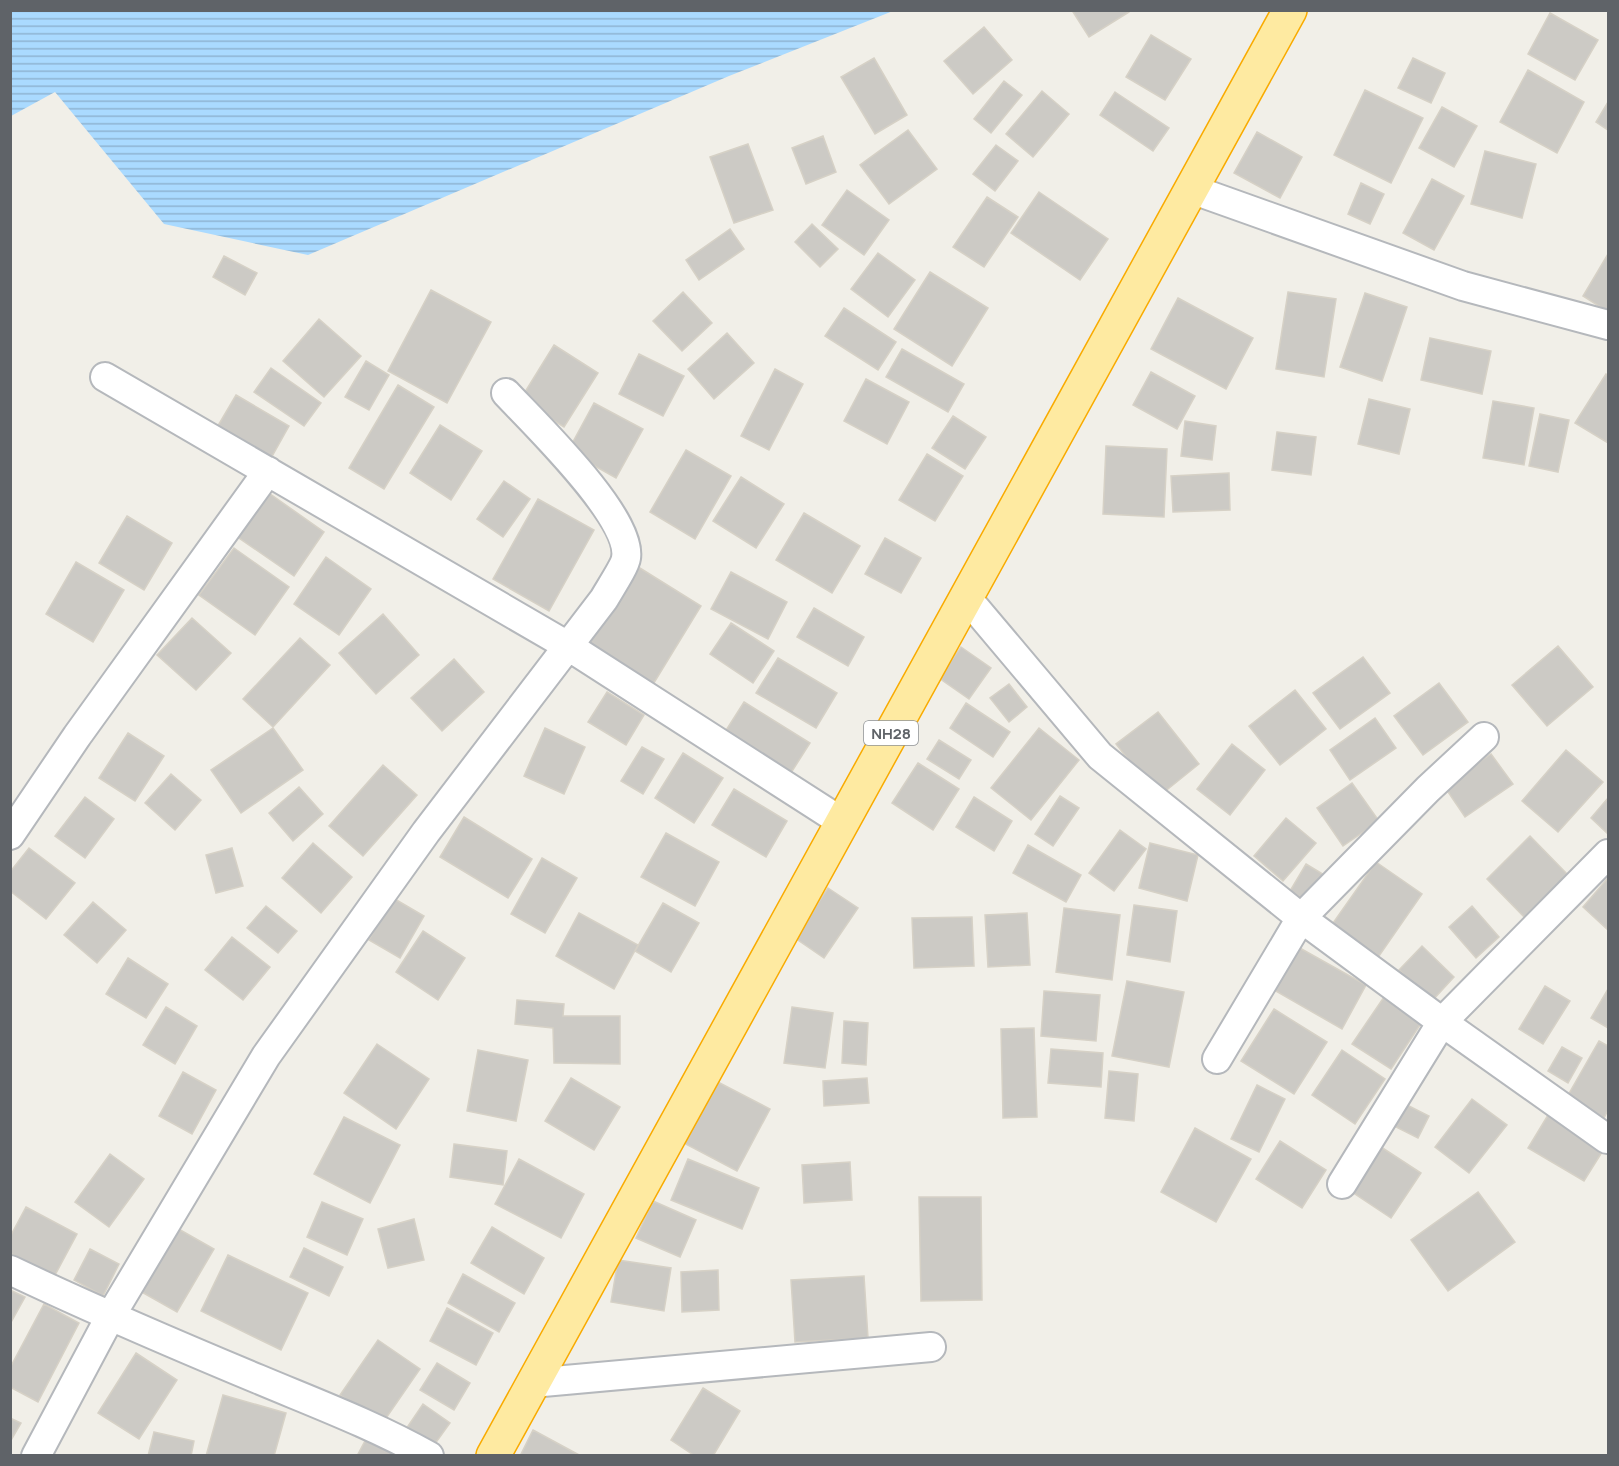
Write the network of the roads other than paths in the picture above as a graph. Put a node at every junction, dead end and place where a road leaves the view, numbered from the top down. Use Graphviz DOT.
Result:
graph roads {
  1 [pos="1290,10"];
  2 [pos="1191,189"];
  3 [pos="1608,325"];
  4 [pos="105,376"];
  5 [pos="506,393"];
  6 [pos="268,471"];
  7 [pos="966,597"];
  8 [pos="568,645"];
  9 [pos="1484,737"];
  10 [pos="842,822"];
  11 [pos="10,835"];
  12 [pos="1608,854"];
  13 [pos="1301,918"];
  14 [pos="1442,1022"];
  15 [pos="1217,1059"];
  16 [pos="1607,1139"];
  17 [pos="1342,1184"];
  18 [pos="10,1270"];
  19 [pos="110,1317"];
  20 [pos="931,1347"];
  21 [pos="532,1383"];
  22 [pos="36,1455"];
  23 [pos="429,1455"];
  24 [pos="493,1455"];
  1 -- 2 [label="highway, NH28"];
  2 -- 3 [label="street"];
  2 -- 7 [label="highway, NH28"];
  4 -- 6 [label="street"];
  5 -- 8 [label="street"];
  6 -- 8 [label="street"];
  6 -- 11 [label="street"];
  7 -- 10 [label="highway, NH28"];
  7 -- 13 [label="street"];
  8 -- 10 [label="street"];
  8 -- 19 [label="street"];
  9 -- 13 [label="street"];
  10 -- 21 [label="highway, NH28"];
  12 -- 14 [label="street"];
  13 -- 14 [label="street"];
  13 -- 15 [label="street"];
  14 -- 16 [label="street"];
  14 -- 17 [label="street"];
  18 -- 19 [label="street"];
  19 -- 22 [label="street"];
  19 -- 23 [label="street"];
  20 -- 21 [label="street"];
  21 -- 24 [label="highway, NH28"];
}
